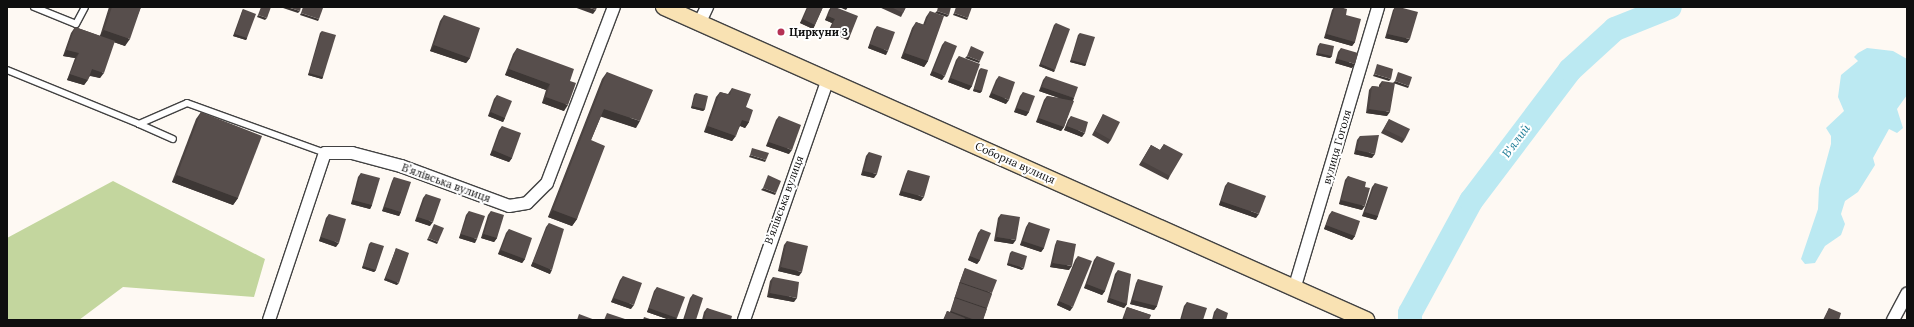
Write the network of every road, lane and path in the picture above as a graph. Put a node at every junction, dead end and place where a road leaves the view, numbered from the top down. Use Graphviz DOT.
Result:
graph roads {
  1 [pos="34,7"];
  2 [pos="85,7"];
  3 [pos="614,7"];
  4 [pos="664,7"];
  5 [pos="707,7"];
  6 [pos="1378,7"];
  7 [pos="699,24"];
  8 [pos="7,70"];
  9 [pos="827,80"];
  10 [pos="139,124"];
  11 [pos="173,139"];
  12 [pos="325,153"];
  13 [pos="1295,286"];
  14 [pos="1907,294"];
  15 [pos="269,320"];
  16 [pos="744,320"];
  17 [pos="1366,320"];
  18 [pos="1893,320"];
  1 -- 2 [label="lane"];
  3 -- 12 [label="street, В’ялівська вулиця"];
  4 -- 7 [label="street, Соборна вулиця"];
  5 -- 7 [label="street"];
  6 -- 13 [label="street, вулиця Гоголя"];
  7 -- 9 [label="street, Соборна вулиця"];
  8 -- 10 [label="lane"];
  9 -- 13 [label="street, Соборна вулиця"];
  9 -- 16 [label="street, В’ялівська вулиця"];
  10 -- 11 [label="lane"];
  10 -- 12 [label="lane"];
  12 -- 15 [label="street"];
  13 -- 17 [label="street, Соборна вулиця"];
  14 -- 18 [label="street"];
}
